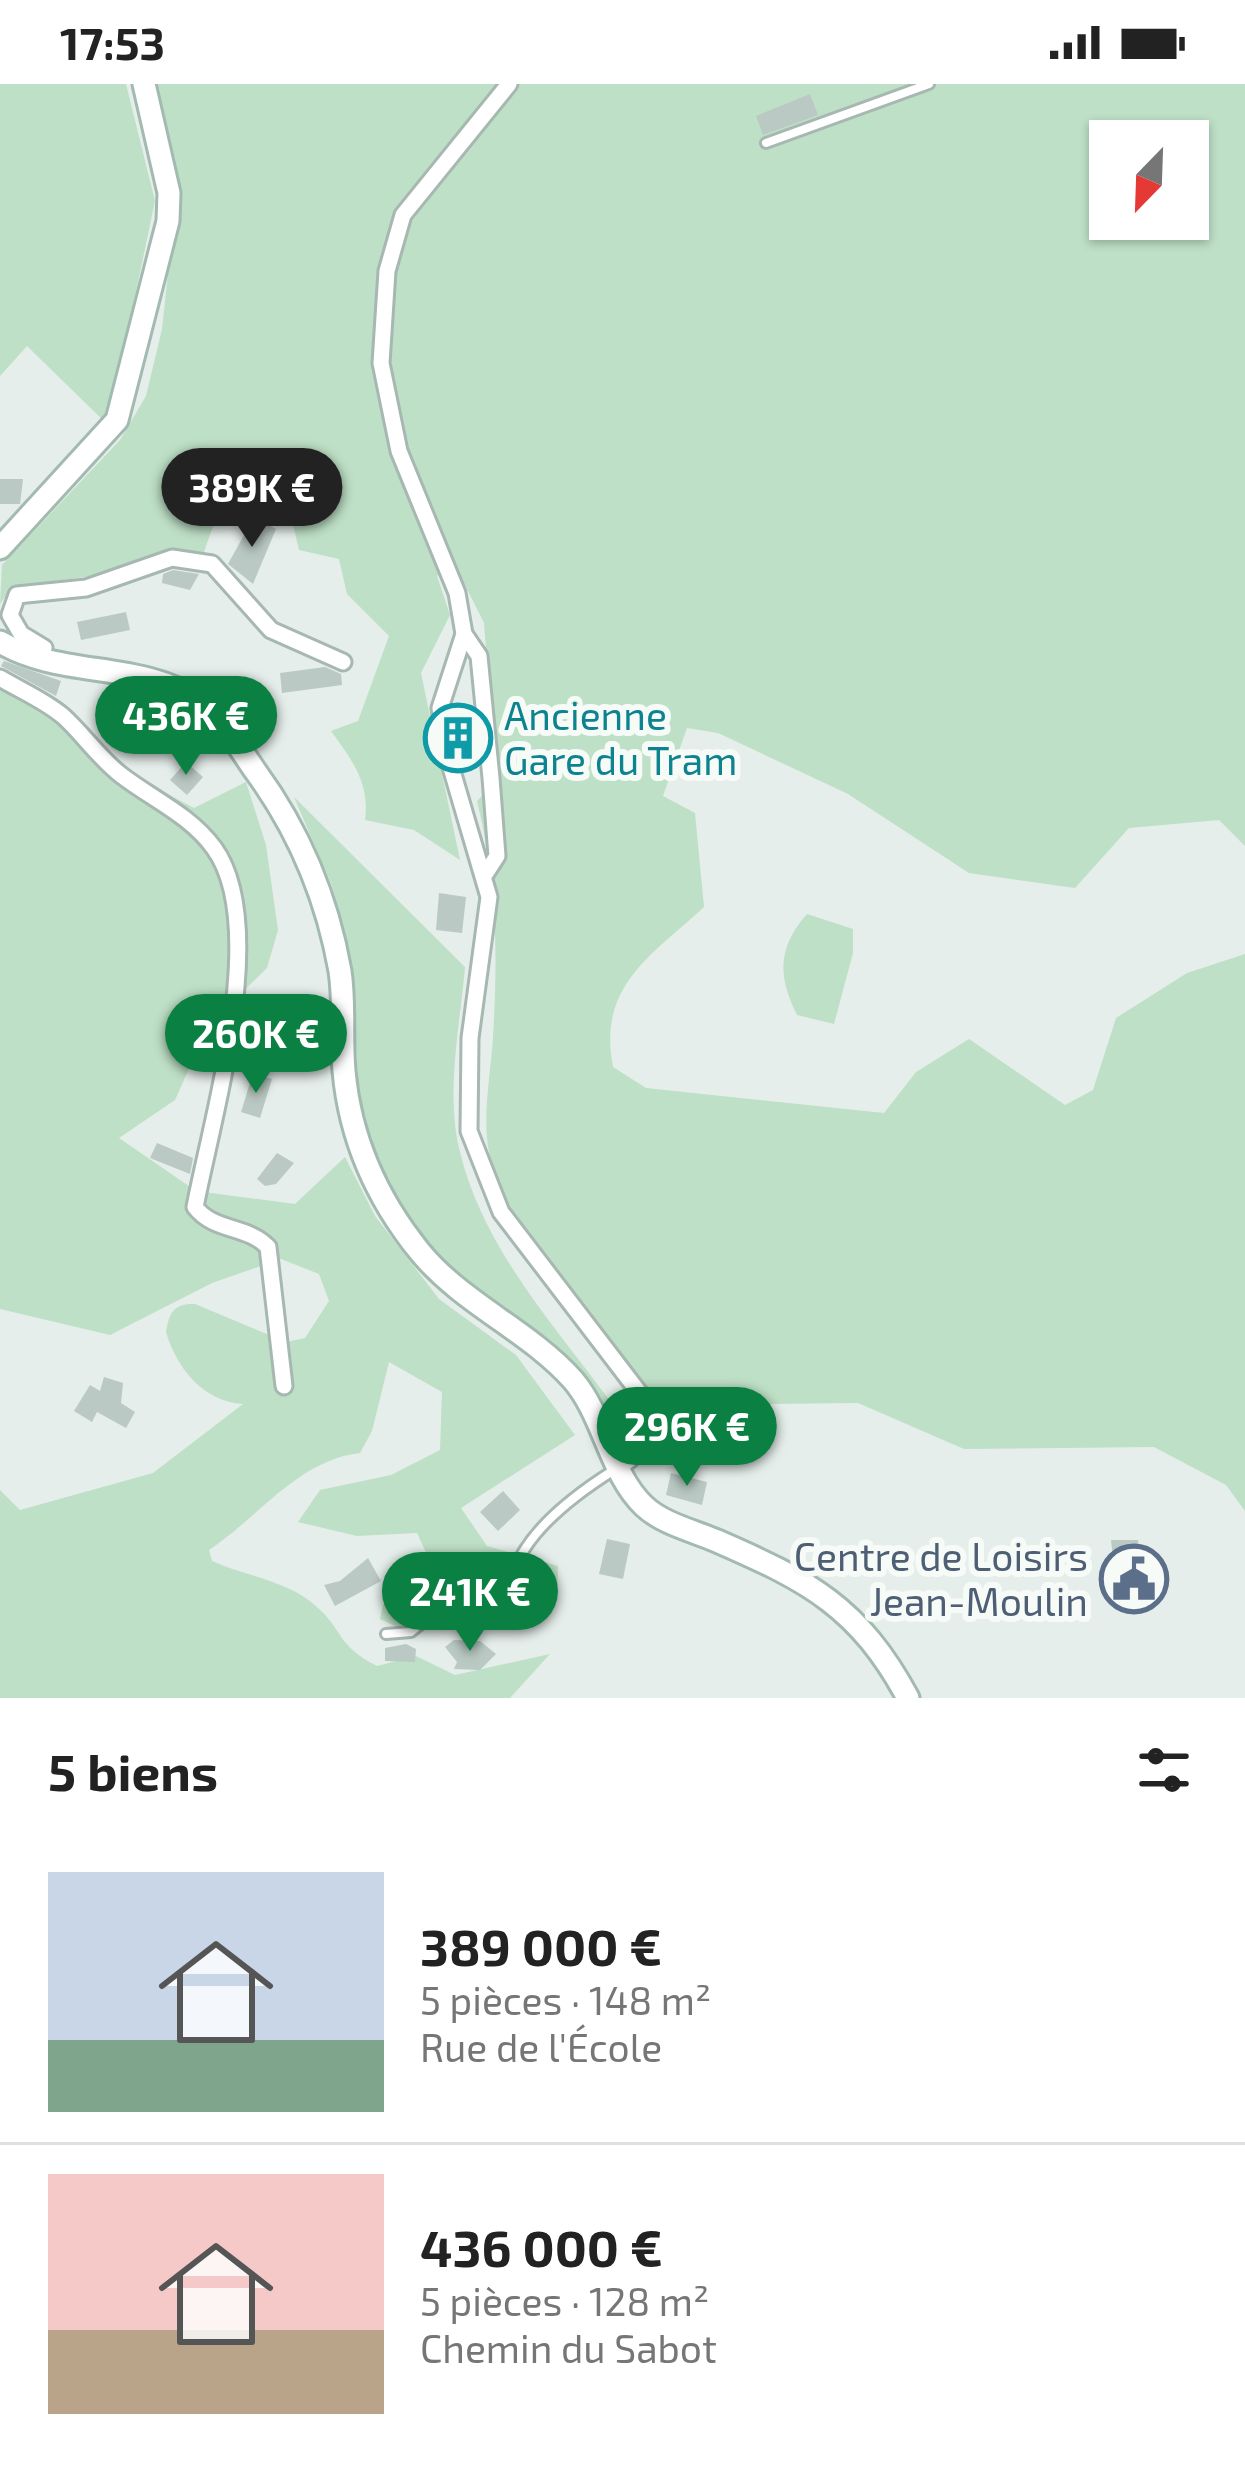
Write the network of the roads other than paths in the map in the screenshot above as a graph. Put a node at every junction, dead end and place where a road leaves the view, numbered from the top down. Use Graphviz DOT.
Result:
graph roads {
  1 [pos="144,84"];
  2 [pos="509,84"];
  3 [pos="929,84"];
  4 [pos="766,143"];
  5 [pos="0,548"];
  6 [pos="464,634"];
  7 [pos="0,642"];
  8 [pos="41,658"];
  9 [pos="343,662"];
  10 [pos="0,678"];
  11 [pos="486,874"];
  12 [pos="284,1386"];
  13 [pos="620,1466"];
  14 [pos="516,1563"];
  15 [pos="512,1578"];
  16 [pos="386,1634"];
  17 [pos="908,1698"];
  1 -- 5 [label="main road"];
  2 -- 6 [label="street"];
  3 -- 4 [label="lane"];
  6 -- 11 [label="street"];
  6 -- 11 [label="street"];
  7 -- 8 [label="main road"];
  8 -- 9 [label="street"];
  8 -- 13 [label="main road"];
  10 -- 12 [label="street"];
  11 -- 13 [label="street"];
  13 -- 14 [label="lane"];
  13 -- 17 [label="main road"];
  14 -- 15 [label="lane"];
  14 -- 16 [label="lane"];
}
